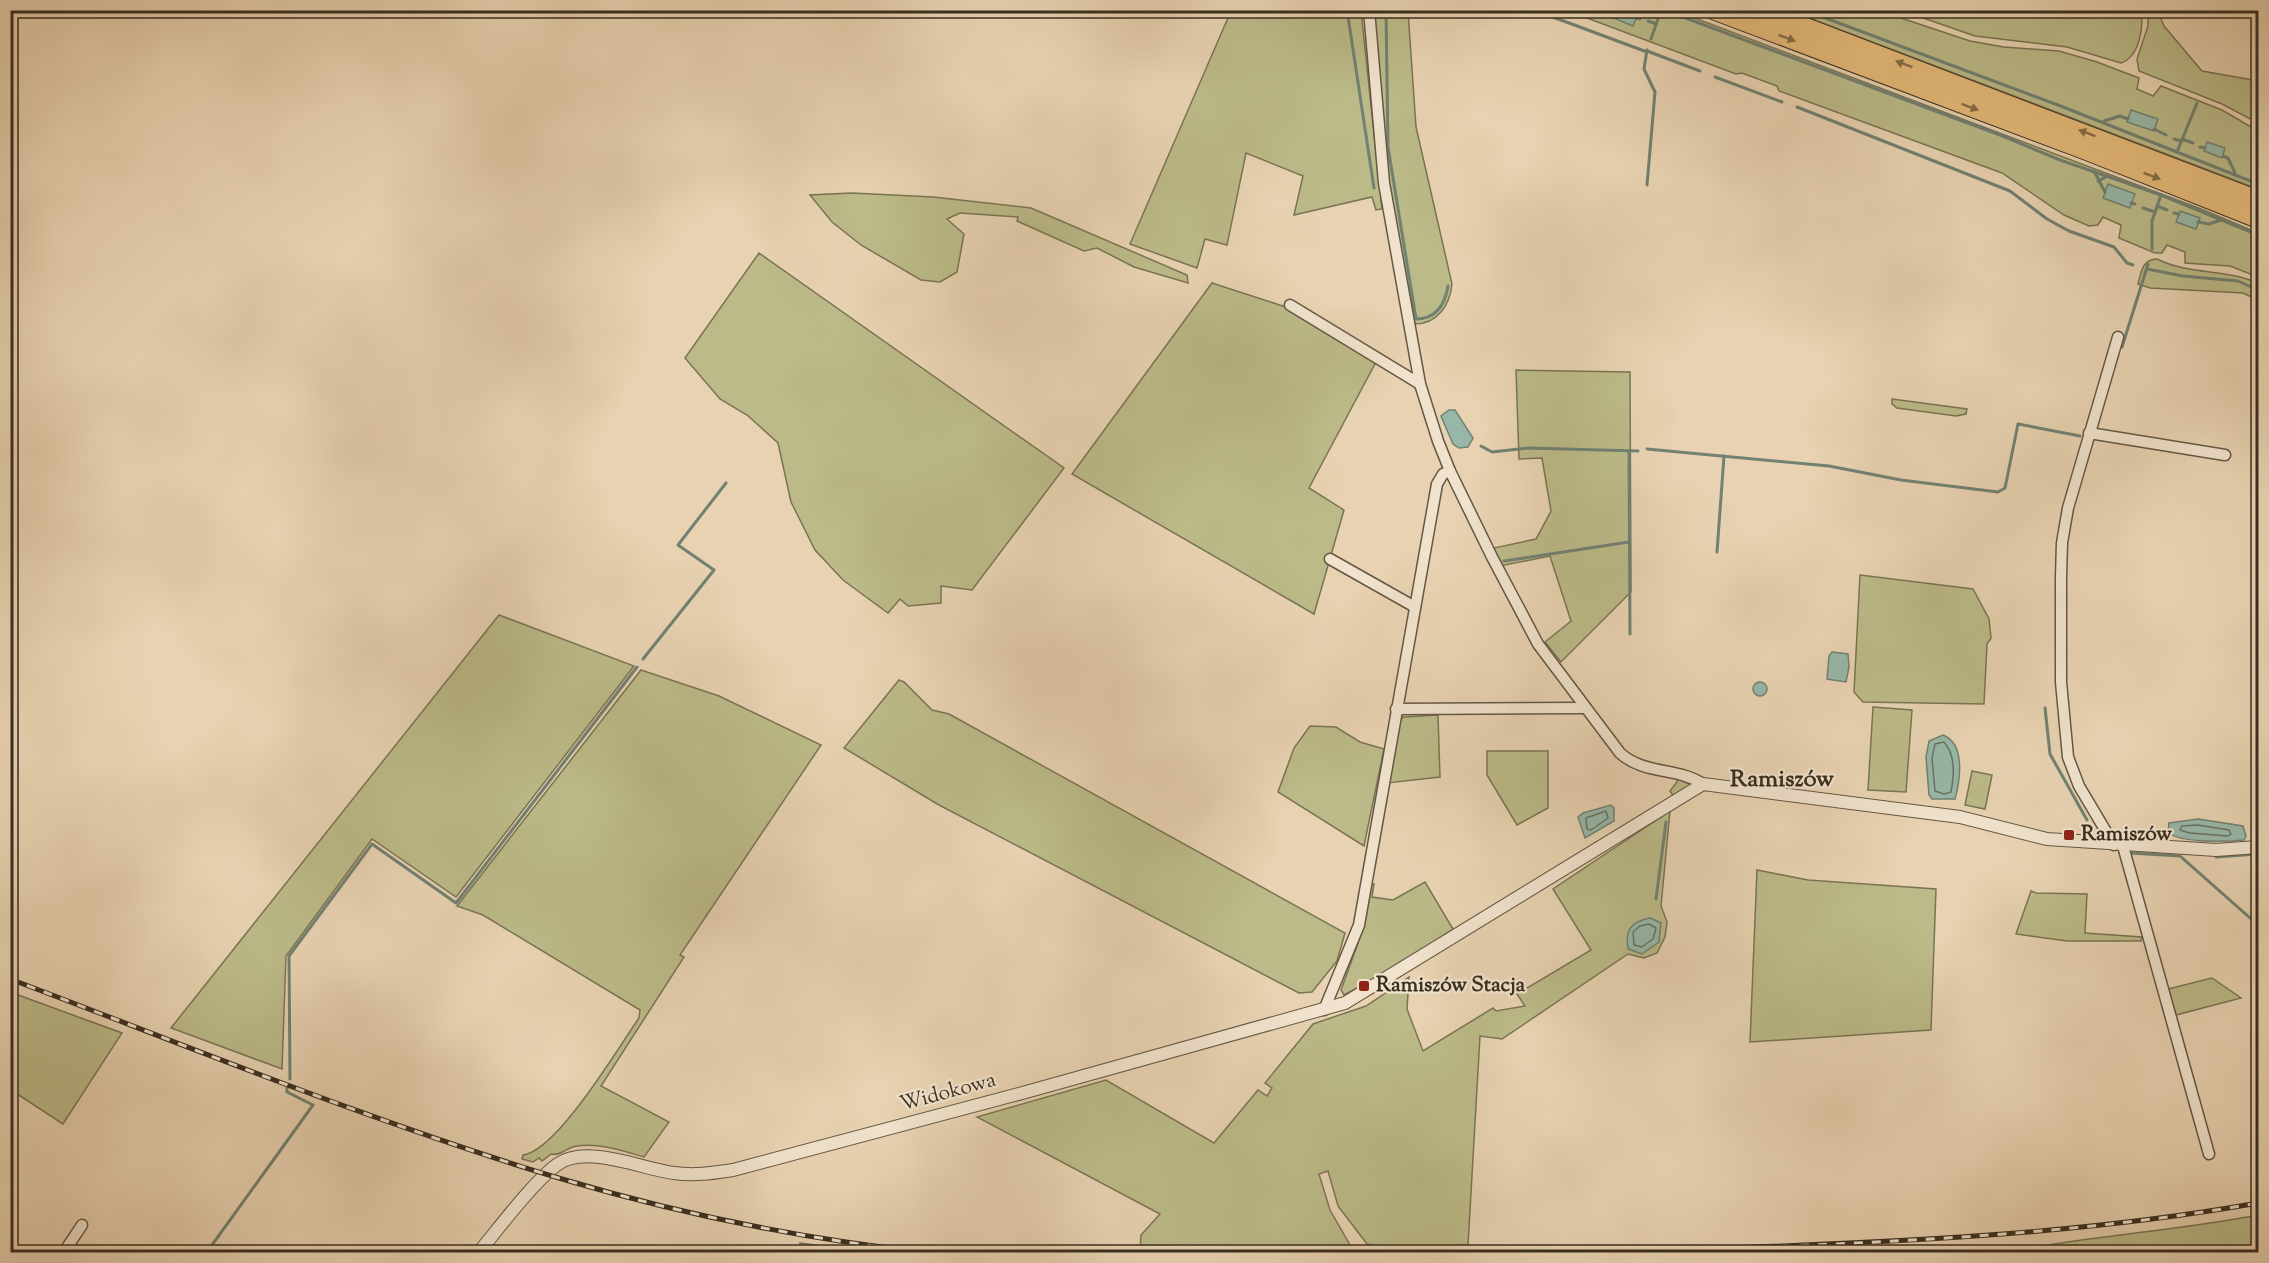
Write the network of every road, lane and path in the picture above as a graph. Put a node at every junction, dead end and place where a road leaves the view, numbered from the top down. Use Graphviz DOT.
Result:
graph roads {
  1 [pos="1369,10"];
  2 [pos="1713,10"];
  3 [pos="1761,10"];
  4 [pos="2259,200"];
  5 [pos="2259,219"];
  6 [pos="1290,305"];
  7 [pos="2118,337"];
  8 [pos="1420,384"];
  9 [pos="2089,433"];
  10 [pos="2225,455"];
  11 [pos="1450,471"];
  12 [pos="1330,560"];
  13 [pos="1415,607"];
  14 [pos="1585,708"];
  15 [pos="1396,709"];
  16 [pos="1703,784"];
  17 [pos="2119,845"];
  18 [pos="2259,847"];
  19 [pos="1324,1010"];
  20 [pos="2209,1154"];
  21 [pos="82,1225"];
  22 [pos="64,1252"];
  23 [pos="479,1252"];
  1 -- 8 [label="street"];
  2 -- 5 [label="highway, one-way"];
  4 -- 3 [label="highway, one-way"];
  6 -- 8 [label="street"];
  7 -- 9 [label="street"];
  8 -- 11 [label="street"];
  9 -- 10 [label="street"];
  9 -- 17 [label="street"];
  11 -- 13 [label="street"];
  11 -- 14 [label="street"];
  12 -- 13 [label="street"];
  13 -- 15 [label="street"];
  14 -- 15 [label="street"];
  14 -- 16 [label="street"];
  15 -- 19 [label="street"];
  16 -- 17 [label="street"];
  16 -- 19 [label="street, Widokowa"];
  17 -- 18 [label="street"];
  17 -- 20 [label="street"];
  19 -- 23 [label="street, Widokowa"];
  21 -- 22 [label="street"];
}
